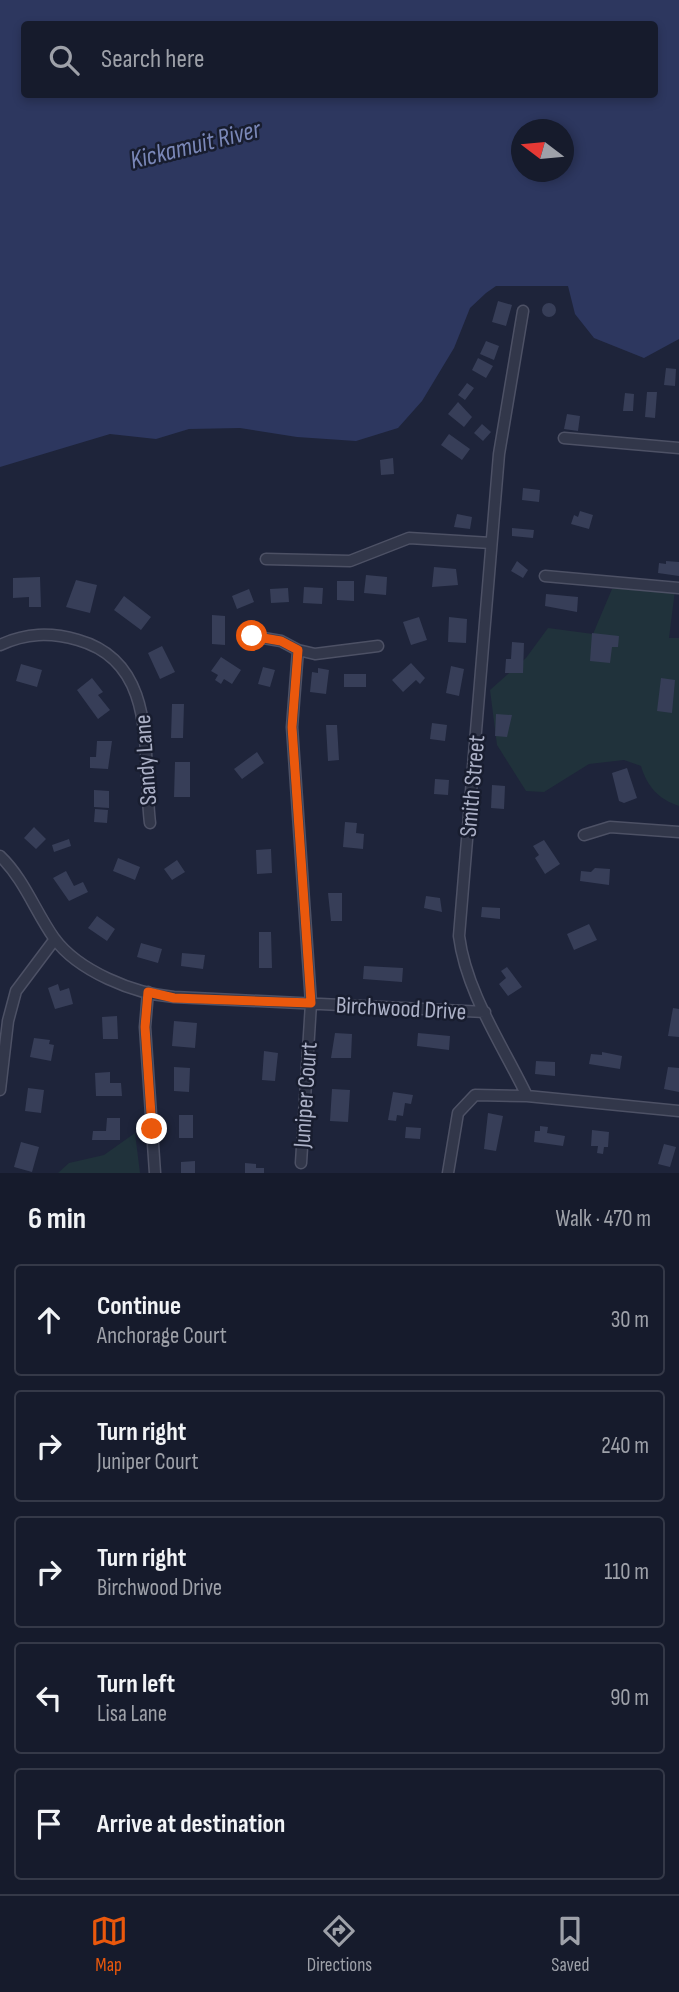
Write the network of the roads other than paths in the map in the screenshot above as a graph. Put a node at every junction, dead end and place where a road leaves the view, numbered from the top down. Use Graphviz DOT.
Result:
graph roads {
  1 [pos="523,311"];
  2 [pos="564,438"];
  3 [pos="679,448"];
  4 [pos="491,543"];
  5 [pos="266,559"];
  6 [pos="545,576"];
  7 [pos="679,588"];
  8 [pos="252,636"];
  9 [pos="0,645"];
  10 [pos="378,646"];
  11 [pos="298,650"];
  12 [pos="149,823"];
  13 [pos="679,832"];
  14 [pos="584,835"];
  15 [pos="0,856"];
  16 [pos="55,939"];
  17 [pos="148,992"];
  18 [pos="311,1003"];
  19 [pos="485,1012"];
  20 [pos="0,1090"];
  21 [pos="527,1096"];
  22 [pos="679,1111"];
  23 [pos="301,1163"];
  24 [pos="155,1173"];
  25 [pos="448,1173"];
  1 -- 4 [label="street, Smith Street"];
  2 -- 3 [label="street"];
  4 -- 5 [label="street"];
  4 -- 19 [label="street, Smith Street"];
  6 -- 7 [label="street"];
  8 -- 11 [label="street"];
  9 -- 12 [label="street, Sandy Lane"];
  10 -- 11 [label="street"];
  11 -- 18 [label="street, Juniper Court"];
  13 -- 14 [label="street"];
  15 -- 16 [label="street, Birchwood Drive"];
  16 -- 17 [label="street, Birchwood Drive"];
  16 -- 20 [label="street"];
  17 -- 18 [label="street, Birchwood Drive"];
  17 -- 24 [label="street"];
  18 -- 19 [label="street, Birchwood Drive"];
  18 -- 23 [label="street, Juniper Court"];
  19 -- 21 [label="street, Smith Street"];
  21 -- 22 [label="street"];
  21 -- 25 [label="street"];
}
